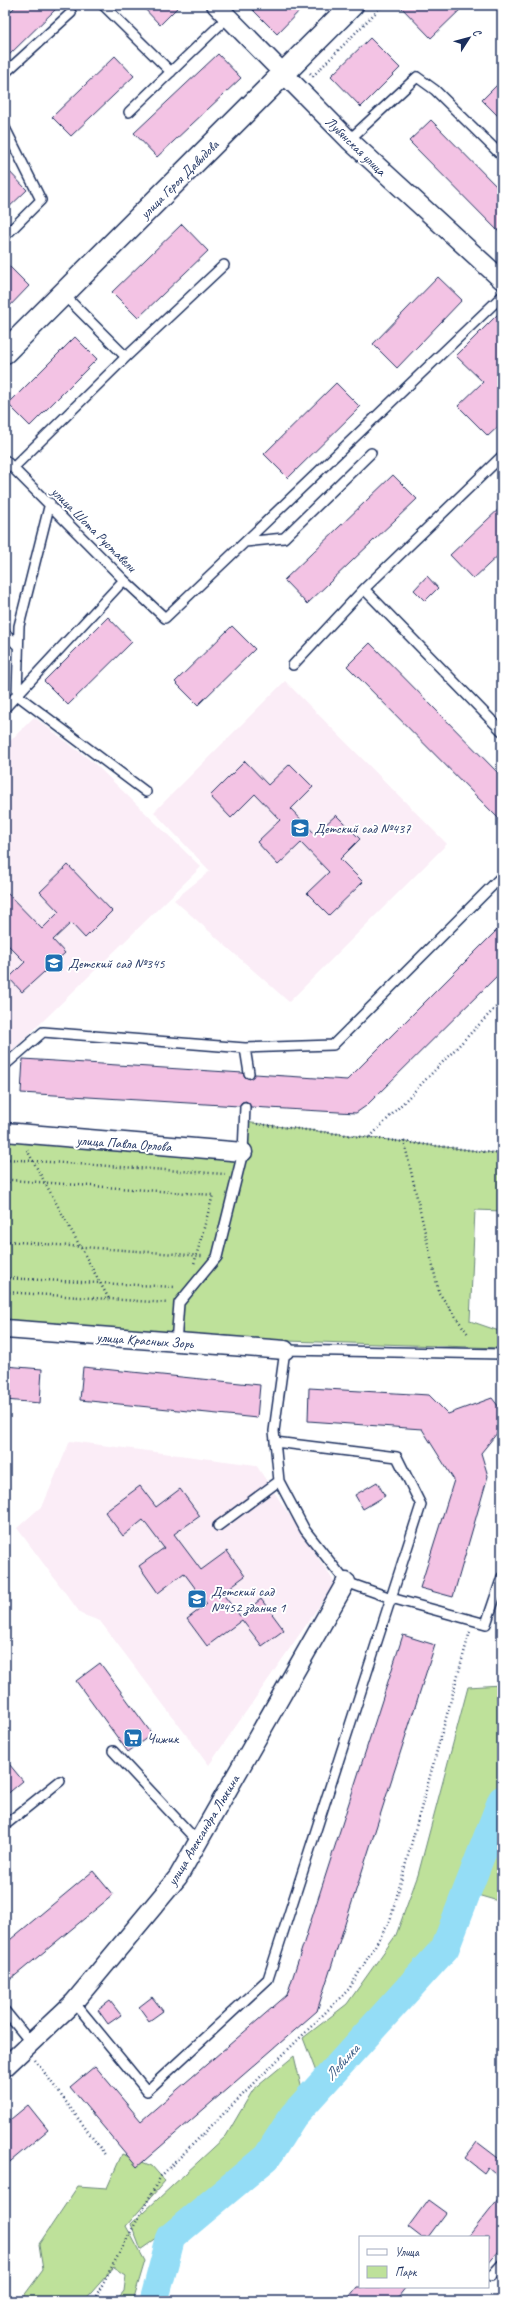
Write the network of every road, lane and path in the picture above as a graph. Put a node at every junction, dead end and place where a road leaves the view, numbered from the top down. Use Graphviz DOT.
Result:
graph roads {
  1 [pos="103,5"];
  2 [pos="352,5"];
  3 [pos="222,11"];
  4 [pos="70,13"];
  5 [pos="171,72"];
  6 [pos="5,73"];
  7 [pos="283,74"];
  8 [pos="129,112"];
  9 [pos="5,128"];
  10 [pos="8,140"];
  11 [pos="349,140"];
  12 [pos="501,152"];
  13 [pos="5,236"];
  14 [pos="224,266"];
  15 [pos="502,280"];
  16 [pos="63,294"];
  17 [pos="502,296"];
  18 [pos="5,352"];
  19 [pos="126,357"];
  20 [pos="371,453"];
  21 [pos="502,456"];
  22 [pos="5,460"];
  23 [pos="13,468"];
  24 [pos="50,503"];
  25 [pos="245,542"];
  26 [pos="124,580"];
  27 [pos="364,589"];
  28 [pos="5,633"];
  29 [pos="18,646"];
  30 [pos="293,665"];
  31 [pos="17,695"];
  32 [pos="5,708"];
  33 [pos="502,732"];
  34 [pos="146,792"];
  35 [pos="502,876"];
  36 [pos="502,1001"];
  37 [pos="245,1048"];
  38 [pos="5,1065"];
  39 [pos="249,1073"];
  40 [pos="245,1107"];
  41 [pos="244,1122"];
  42 [pos="12,1133"];
  43 [pos="370,1137"];
  44 [pos="404,1141"];
  45 [pos="243,1152"];
  46 [pos="502,1154"];
  47 [pos="5,1159"];
  48 [pos="33,1161"];
  49 [pos="237,1174"];
  50 [pos="45,1182"];
  51 [pos="5,1185"];
  52 [pos="5,1241"];
  53 [pos="81,1247"];
  54 [pos="196,1256"];
  55 [pos="217,1257"];
  56 [pos="193,1268"];
  57 [pos="5,1278"];
  58 [pos="180,1283"];
  59 [pos="101,1284"];
  60 [pos="5,1292"];
  61 [pos="109,1299"];
  62 [pos="178,1303"];
  63 [pos="5,1329"];
  64 [pos="468,1334"];
  65 [pos="176,1343"];
  66 [pos="285,1350"];
  67 [pos="502,1354"];
  68 [pos="275,1442"];
  69 [pos="279,1481"];
  70 [pos="218,1526"];
  71 [pos="502,1577"];
  72 [pos="346,1582"];
  73 [pos="391,1598"];
  74 [pos="473,1620"];
  75 [pos="113,1751"];
  76 [pos="60,1781"];
  77 [pos="5,1825"];
  78 [pos="198,1843"];
  79 [pos="74,2002"];
  80 [pos="5,2011"];
  81 [pos="28,2045"];
  82 [pos="5,2067"];
  83 [pos="106,2156"];
  84 [pos="502,2264"];
  85 [pos="492,2276"];
  86 [pos="90,2301"];
  1 -- 5 [label="lane"];
  2 -- 7 [label="street, улица Героя Давыдова"];
  3 -- 5 [label="lane"];
  3 -- 7 [label="street, Лубянская улица"];
  4 -- 6 [label="lane"];
  5 -- 8 [label="lane"];
  7 -- 11 [label="street, Лубянская улица"];
  7 -- 16 [label="street, улица Героя Давыдова"];
  9 -- 10 [label="lane"];
  10 -- 13 [label="lane"];
  11 -- 12 [label="lane"];
  11 -- 15 [label="street, Лубянская улица"];
  14 -- 19 [label="lane"];
  16 -- 18 [label="street, улица Героя Давыдова"];
  16 -- 19 [label="lane"];
  17 -- 25 [label="lane"];
  19 -- 23 [label="lane"];
  20 -- 25 [label="lane"];
  21 -- 27 [label="lane"];
  22 -- 23 [label="lane, улица Шота Руставели"];
  23 -- 24 [label="lane, улица Шота Руставели"];
  24 -- 26 [label="lane, улица Шота Руставели"];
  24 -- 29 [label="lane"];
  25 -- 26 [label="lane, улица Шота Руставели"];
  26 -- 31 [label="lane"];
  27 -- 30 [label="lane"];
  27 -- 33 [label="lane"];
  28 -- 29 [label="lane"];
  29 -- 31 [label="lane"];
  31 -- 32 [label="lane"];
  31 -- 34 [label="lane"];
  35 -- 37 [label="lane"];
  36 -- 43 [label="path"];
  37 -- 38 [label="lane"];
  37 -- 39 [label="lane"];
  40 -- 41 [label="lane"];
  41 -- 43 [label="path"];
  41 -- 45 [label="lane"];
  42 -- 45 [label="street, улица Павла Орлова"];
  42 -- 48 [label="path"];
  43 -- 44 [label="path"];
  44 -- 46 [label="path"];
  44 -- 64 [label="path"];
  45 -- 49 [label="lane"];
  47 -- 48 [label="path"];
  48 -- 49 [label="path"];
  48 -- 50 [label="path"];
  49 -- 55 [label="lane"];
  50 -- 51 [label="path"];
  50 -- 53 [label="path"];
  50 -- 54 [label="path"];
  52 -- 53 [label="path"];
  53 -- 54 [label="path"];
  53 -- 59 [label="path"];
  54 -- 55 [label="path"];
  54 -- 56 [label="path"];
  55 -- 62 [label="lane"];
  57 -- 59 [label="path"];
  58 -- 59 [label="path"];
  59 -- 61 [label="path"];
  60 -- 61 [label="path"];
  61 -- 62 [label="path"];
  62 -- 65 [label="lane"];
  63 -- 65 [label="street, улица Красных Зорь"];
  65 -- 66 [label="street, улица Красных Зорь"];
  66 -- 67 [label="lane"];
  66 -- 68 [label="lane"];
  68 -- 69 [label="lane"];
  68 -- 73 [label="lane"];
  69 -- 70 [label="lane"];
  69 -- 72 [label="lane"];
  71 -- 74 [label="lane"];
  72 -- 73 [label="lane"];
  72 -- 78 [label="street, улица Александра Люкина"];
  73 -- 74 [label="lane"];
  73 -- 79 [label="lane"];
  74 -- 86 [label="path"];
  75 -- 78 [label="lane"];
  76 -- 77 [label="lane"];
  78 -- 79 [label="street, улица Александра Люкина"];
  79 -- 81 [label="street, улица Александра Люкина"];
  80 -- 81 [label="lane"];
  81 -- 82 [label="street, улица Александра Люкина"];
  81 -- 83 [label="path"];
  84 -- 85 [label="lane"];
}
